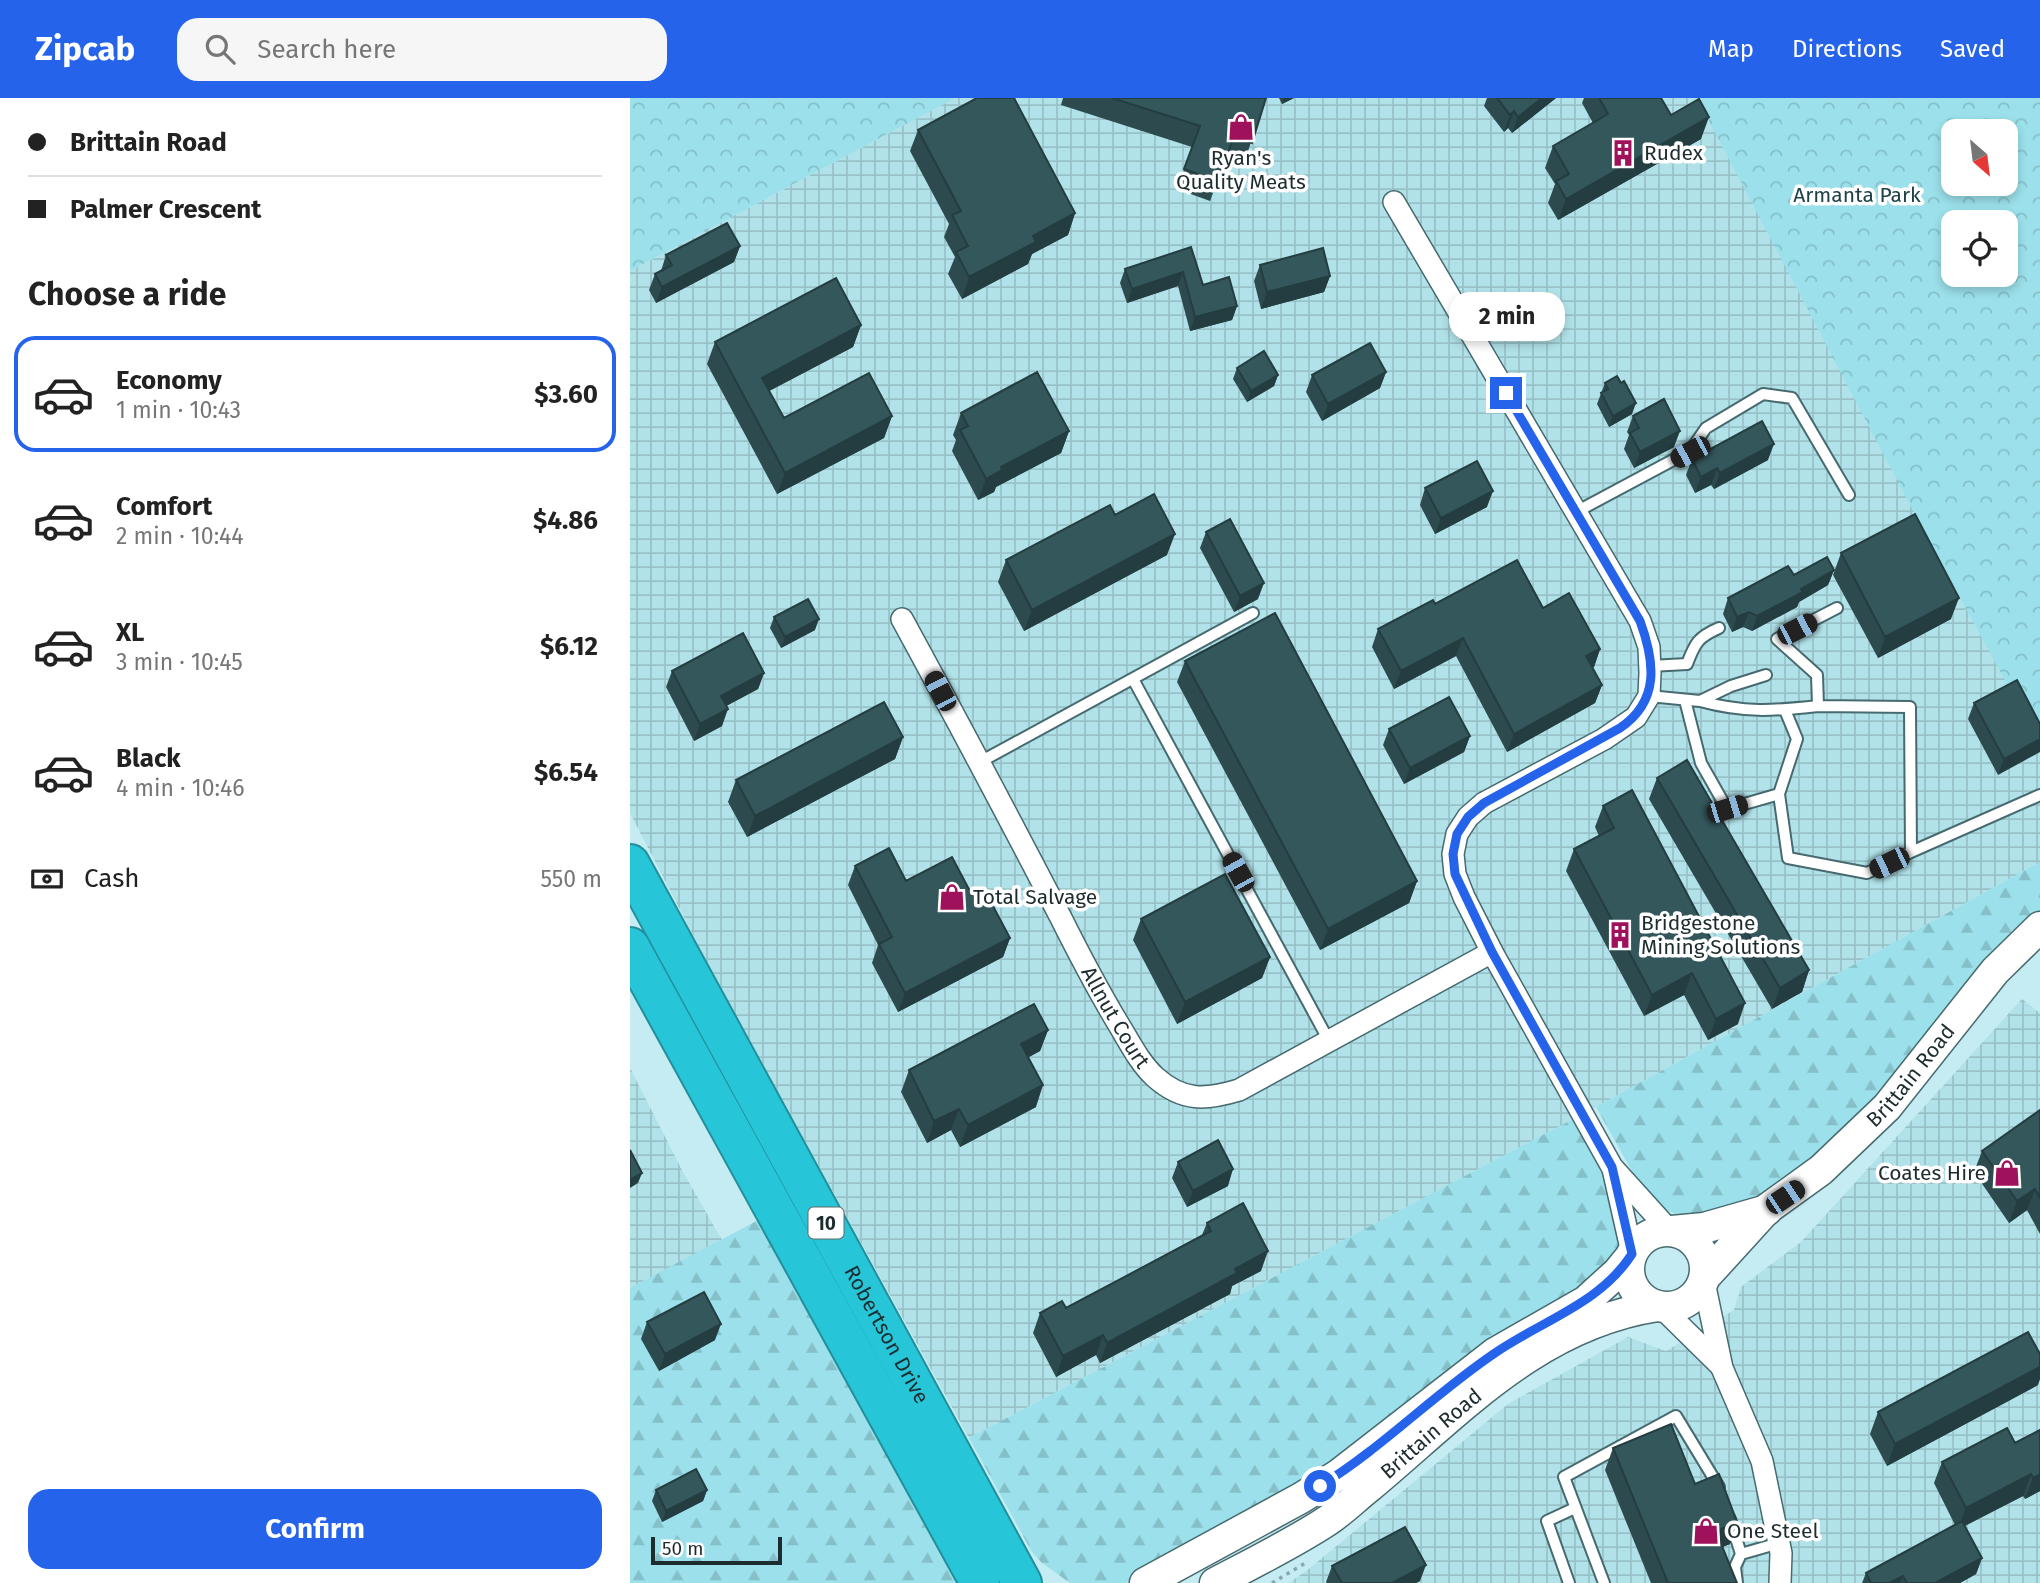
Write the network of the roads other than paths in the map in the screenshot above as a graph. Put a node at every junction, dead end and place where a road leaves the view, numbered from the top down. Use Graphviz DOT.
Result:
graph roads {
  1 [pos="1394,202"];
  2 [pos="1849,495"];
  3 [pos="1576,512"];
  4 [pos="1837,608"];
  5 [pos="1253,612"];
  6 [pos="902,619"];
  7 [pos="1719,628"];
  8 [pos="1650,666"];
  9 [pos="1766,675"];
  10 [pos="1133,678"];
  11 [pos="1649,696"];
  12 [pos="1685,700"];
  13 [pos="1700,701"];
  14 [pos="1818,706"];
  15 [pos="1785,710"];
  16 [pos="979,762"];
  17 [pos="1779,794"];
  18 [pos="2040,795"];
  19 [pos="1911,852"];
  20 [pos="630,864"];
  21 [pos="2036,938"];
  22 [pos="630,947"];
  23 [pos="1492,952"];
  24 [pos="1329,1041"];
  25 [pos="1612,1167"];
  26 [pos="1767,1209"];
  27 [pos="1671,1231"];
  28 [pos="1632,1255"];
  29 [pos="1704,1279"];
  30 [pos="1660,1306"];
  31 [pos="1722,1368"];
  32 [pos="1575,1508"];
  33 [pos="999,1541"];
  34 [pos="1779,1543"];
  35 [pos="1741,1554"];
  36 [pos="980,1583"];
  37 [pos="1022,1583"];
  38 [pos="1045,1583"];
  39 [pos="1145,1583"];
  40 [pos="1215,1583"];
  41 [pos="1569,1583"];
  42 [pos="1604,1583"];
  43 [pos="1737,1583"];
  44 [pos="1780,1583"];
  1 -- 3 [label="street"];
  2 -- 3 [label="lane"];
  3 -- 8 [label="street"];
  4 -- 14 [label="lane"];
  5 -- 10 [label="lane"];
  6 -- 16 [label="street, Allnut Court"];
  7 -- 8 [label="lane"];
  8 -- 11 [label="street"];
  9 -- 13 [label="lane"];
  10 -- 16 [label="lane"];
  10 -- 24 [label="lane"];
  11 -- 12 [label="lane"];
  11 -- 23 [label="street"];
  12 -- 13 [label="lane"];
  12 -- 17 [label="lane"];
  13 -- 15 [label="lane"];
  14 -- 15 [label="lane"];
  14 -- 19 [label="lane"];
  15 -- 17 [label="lane"];
  16 -- 24 [label="street, Allnut Court"];
  17 -- 19 [label="lane"];
  18 -- 19 [label="lane"];
  20 -- 33 [label="highway, Robertson Drive / 10"];
  21 -- 26 [label="main road, Brittain Road"];
  22 -- 36 [label="highway, Robertson Drive / 10"];
  23 -- 24 [label="street, Allnut Court"];
  23 -- 25 [label="street"];
  25 -- 27 [label="street"];
  25 -- 28 [label="street"];
  26 -- 27 [label="main road, Brittain Road"];
  26 -- 29 [label="main road, Brittain Road"];
  27 -- 28 [label="main road"];
  27 -- 29 [label="main road"];
  28 -- 30 [label="main road"];
  28 -- 39 [label="main road, Brittain Road"];
  29 -- 30 [label="main road"];
  29 -- 31 [label="street"];
  30 -- 31 [label="street"];
  30 -- 40 [label="main road, Brittain Road"];
  31 -- 34 [label="street"];
  32 -- 35 [label="lane"];
  32 -- 41 [label="lane"];
  32 -- 42 [label="lane"];
  33 -- 37 [label="highway, Robertson Drive / 10"];
  33 -- 38 [label="highway"];
  34 -- 35 [label="lane"];
  34 -- 44 [label="street"];
  35 -- 43 [label="lane"];
}
